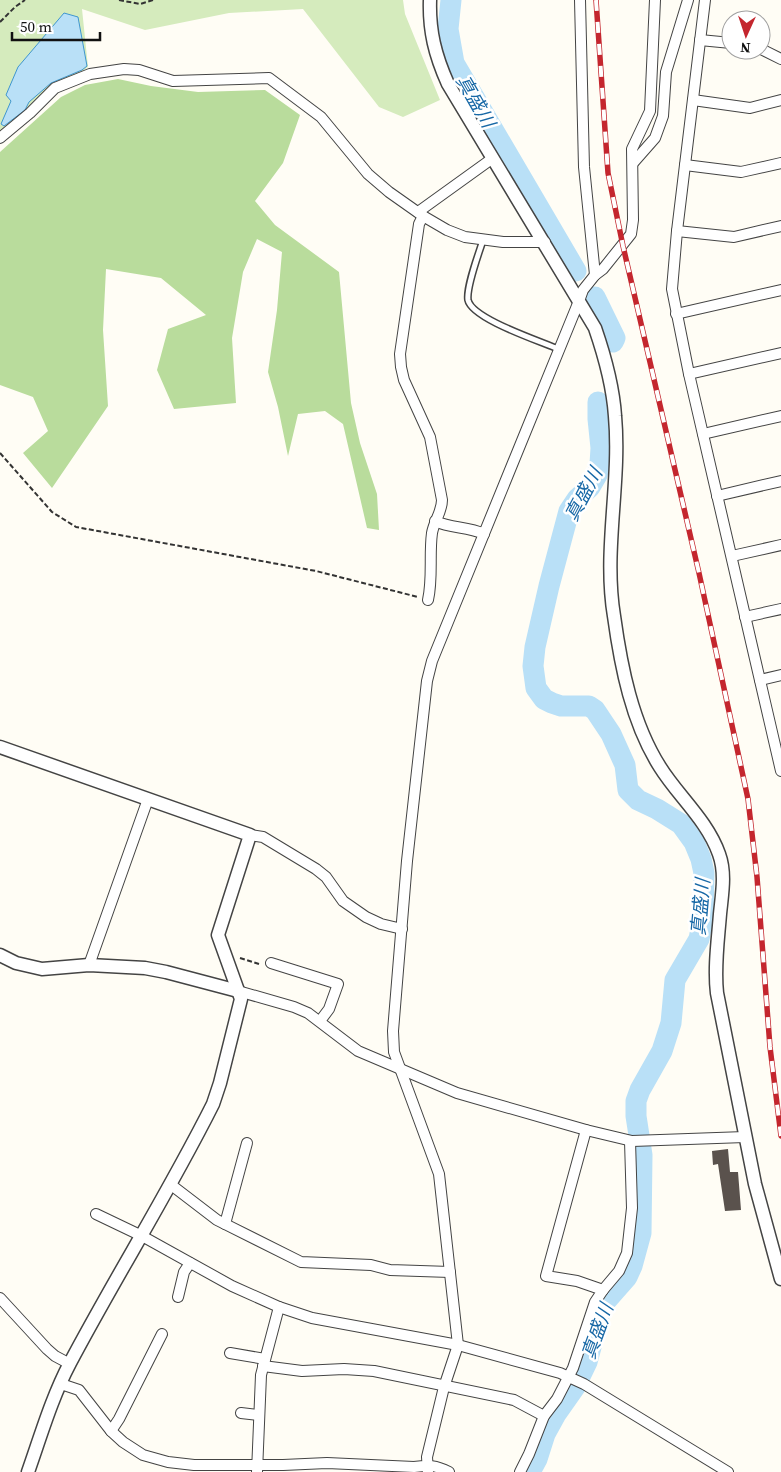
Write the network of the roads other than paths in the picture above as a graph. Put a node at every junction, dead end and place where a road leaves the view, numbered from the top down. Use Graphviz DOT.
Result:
graph roads {
  1 [pos="430,0"];
  2 [pos="580,0"];
  3 [pos="655,0"];
  4 [pos="688,0"];
  5 [pos="705,0"];
  6 [pos="700,40"];
  7 [pos="721,42"];
  8 [pos="693,100"];
  9 [pos="781,100"];
  10 [pos="0,138"];
  11 [pos="493,158"];
  12 [pos="781,162"];
  13 [pos="633,164"];
  14 [pos="684,165"];
  15 [pos="420,214"];
  16 [pos="781,226"];
  17 [pos="676,232"];
  18 [pos="483,240"];
  19 [pos="544,242"];
  20 [pos="595,275"];
  21 [pos="781,290"];
  22 [pos="578,301"];
  23 [pos="676,314"];
  24 [pos="558,349"];
  25 [pos="781,353"];
  26 [pos="689,374"];
  27 [pos="781,416"];
  28 [pos="703,434"];
  29 [pos="781,481"];
  30 [pos="717,496"];
  31 [pos="435,521"];
  32 [pos="484,534"];
  33 [pos="781,545"];
  34 [pos="732,556"];
  35 [pos="428,600"];
  36 [pos="781,609"];
  37 [pos="745,617"];
  38 [pos="781,675"];
  39 [pos="760,680"];
  40 [pos="778,741"];
  41 [pos="0,748"];
  42 [pos="781,771"];
  43 [pos="148,800"];
  44 [pos="250,836"];
  45 [pos="402,929"];
  46 [pos="0,954"];
  47 [pos="271,963"];
  48 [pos="89,965"];
  49 [pos="238,992"];
  50 [pos="320,1021"];
  51 [pos="401,1070"];
  52 [pos="586,1130"];
  53 [pos="745,1137"];
  54 [pos="631,1141"];
  55 [pos="247,1143"];
  56 [pos="170,1184"];
  57 [pos="96,1214"];
  58 [pos="225,1224"];
  59 [pos="142,1236"];
  60 [pos="190,1262"];
  61 [pos="450,1272"];
  62 [pos="781,1279"];
  63 [pos="603,1290"];
  64 [pos="178,1297"];
  65 [pos="0,1298"];
  66 [pos="279,1307"];
  67 [pos="162,1334"];
  68 [pos="458,1345"];
  69 [pos="230,1353"];
  70 [pos="264,1363"];
  71 [pos="70,1364"];
  72 [pos="568,1377"];
  73 [pos="61,1384"];
  74 [pos="444,1387"];
  75 [pos="241,1413"];
  76 [pos="259,1415"];
  77 [pos="544,1416"];
  78 [pos="111,1431"];
  79 [pos="257,1468"];
  80 [pos="428,1468"];
  81 [pos="28,1472"];
  82 [pos="448,1472"];
  83 [pos="520,1472"];
  84 [pos="728,1472"];
  1 -- 11 [label="street"];
  2 -- 20 [label="street"];
  3 -- 13 [label="street"];
  4 -- 13 [label="street"];
  5 -- 6 [label="street"];
  6 -- 7 [label="street"];
  6 -- 8 [label="street"];
  8 -- 9 [label="street"];
  8 -- 14 [label="street"];
  10 -- 15 [label="street"];
  11 -- 15 [label="street"];
  11 -- 19 [label="street"];
  12 -- 14 [label="street"];
  13 -- 20 [label="street"];
  14 -- 17 [label="street"];
  15 -- 18 [label="street"];
  15 -- 31 [label="street"];
  16 -- 17 [label="street"];
  17 -- 23 [label="street"];
  18 -- 19 [label="street"];
  18 -- 24 [label="lane"];
  19 -- 22 [label="street"];
  20 -- 22 [label="street"];
  21 -- 23 [label="street"];
  22 -- 24 [label="street"];
  22 -- 53 [label="street"];
  23 -- 26 [label="street"];
  24 -- 32 [label="street"];
  25 -- 26 [label="street"];
  26 -- 28 [label="street"];
  27 -- 28 [label="street"];
  28 -- 30 [label="street"];
  29 -- 30 [label="street"];
  30 -- 34 [label="street"];
  31 -- 32 [label="street"];
  31 -- 35 [label="street"];
  32 -- 45 [label="street"];
  33 -- 34 [label="street"];
  34 -- 37 [label="street"];
  36 -- 37 [label="street"];
  37 -- 39 [label="street"];
  38 -- 39 [label="street"];
  39 -- 40 [label="street"];
  40 -- 42 [label="street"];
  41 -- 43 [label="street"];
  43 -- 44 [label="street"];
  43 -- 48 [label="street"];
  44 -- 45 [label="street"];
  44 -- 49 [label="street"];
  45 -- 51 [label="street"];
  46 -- 48 [label="street"];
  47 -- 50 [label="street"];
  48 -- 49 [label="street"];
  49 -- 50 [label="street"];
  49 -- 56 [label="street"];
  50 -- 51 [label="street"];
  51 -- 52 [label="street"];
  51 -- 61 [label="street"];
  52 -- 54 [label="street"];
  52 -- 63 [label="street"];
  53 -- 54 [label="street"];
  53 -- 62 [label="street"];
  54 -- 63 [label="street"];
  55 -- 58 [label="street"];
  56 -- 58 [label="street"];
  56 -- 59 [label="street"];
  57 -- 59 [label="street"];
  58 -- 61 [label="street"];
  59 -- 60 [label="street"];
  59 -- 71 [label="street"];
  60 -- 64 [label="street"];
  60 -- 66 [label="street"];
  61 -- 68 [label="street"];
  63 -- 72 [label="street"];
  65 -- 71 [label="street"];
  66 -- 68 [label="street"];
  66 -- 70 [label="street"];
  67 -- 78 [label="street"];
  68 -- 72 [label="street"];
  68 -- 74 [label="street"];
  69 -- 70 [label="street"];
  70 -- 74 [label="street"];
  70 -- 76 [label="street"];
  71 -- 73 [label="street"];
  72 -- 77 [label="street"];
  72 -- 84 [label="street"];
  73 -- 78 [label="street"];
  73 -- 81 [label="street"];
  74 -- 77 [label="street"];
  74 -- 80 [label="street"];
  75 -- 76 [label="street"];
  76 -- 79 [label="street"];
  77 -- 83 [label="street"];
  78 -- 79 [label="street"];
  79 -- 80 [label="street"];
  80 -- 82 [label="street"];
}
